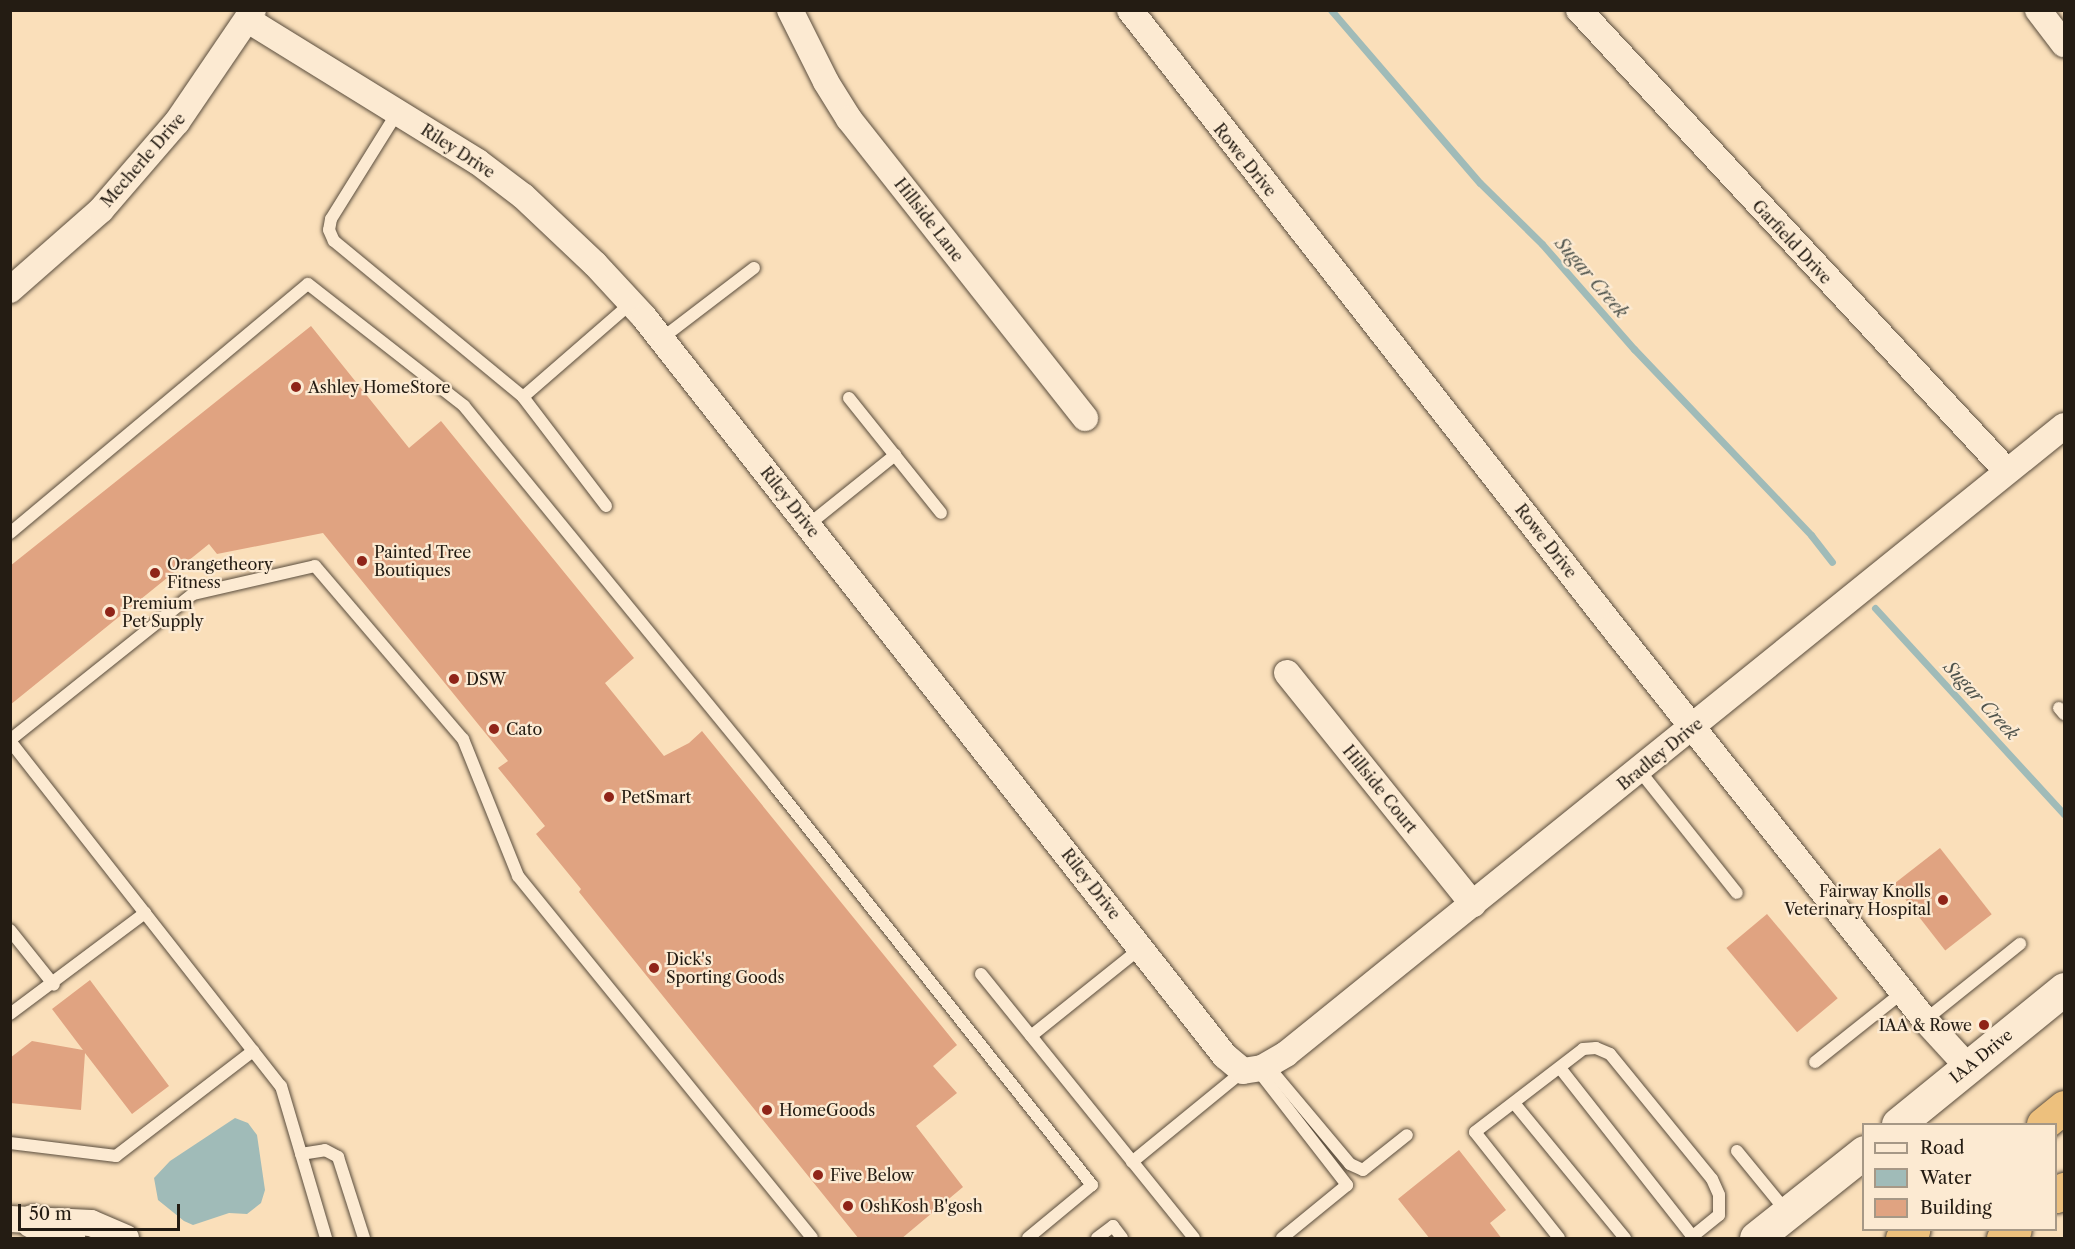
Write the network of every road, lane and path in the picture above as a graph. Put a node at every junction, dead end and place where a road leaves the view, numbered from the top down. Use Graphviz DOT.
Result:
graph roads {
  1 [pos="790,10"];
  2 [pos="1130,10"];
  3 [pos="1579,10"];
  4 [pos="2038,10"];
  5 [pos="250,15"];
  6 [pos="2064,44"];
  7 [pos="397,113"];
  8 [pos="754,268"];
  9 [pos="10,290"];
  10 [pos="631,303"];
  11 [pos="661,339"];
  12 [pos="523,397"];
  13 [pos="849,398"];
  14 [pos="1085,418"];
  15 [pos="2064,426"];
  16 [pos="895,455"];
  17 [pos="2007,471"];
  18 [pos="606,506"];
  19 [pos="941,513"];
  20 [pos="808,525"];
  21 [pos="10,533"];
  22 [pos="1287,673"];
  23 [pos="1695,726"];
  24 [pos="10,741"];
  25 [pos="1639,770"];
  26 [pos="1737,893"];
  27 [pos="1473,904"];
  28 [pos="145,913"];
  29 [pos="10,930"];
  30 [pos="2020,944"];
  31 [pos="1141,948"];
  32 [pos="981,974"];
  33 [pos="54,985"];
  34 [pos="2064,989"];
  35 [pos="1903,992"];
  36 [pos="10,1014"];
  37 [pos="1925,1020"];
  38 [pos="1031,1036"];
  39 [pos="253,1051"];
  40 [pos="1815,1062"];
  41 [pos="1968,1067"];
  42 [pos="1560,1068"];
  43 [pos="1254,1069"];
  44 [pos="1514,1103"];
  45 [pos="2064,1107"];
  46 [pos="1900,1123"];
  47 [pos="2045,1123"];
  48 [pos="1407,1135"];
  49 [pos="10,1143"];
  50 [pos="1737,1151"];
  51 [pos="1862,1153"];
  52 [pos="301,1154"];
  53 [pos="1132,1162"];
  54 [pos="1788,1213"];
  55 [pos="21,1220"];
  56 [pos="1692,1238"];
  57 [pos="68,1239"];
  58 [pos="126,1239"];
  59 [pos="326,1239"];
  60 [pos="364,1239"];
  61 [pos="812,1239"];
  62 [pos="1028,1239"];
  63 [pos="1097,1239"];
  64 [pos="1122,1239"];
  65 [pos="1194,1239"];
  66 [pos="1282,1239"];
  67 [pos="1559,1239"];
  68 [pos="1625,1239"];
  69 [pos="1756,1239"];
  1 -- 14 [label="street, Hillside Lane"];
  2 -- 23 [label="street, Rowe Drive"];
  3 -- 17 [label="street, Garfield Drive"];
  4 -- 6 [label="street"];
  5 -- 7 [label="street, Riley Drive"];
  5 -- 9 [label="street, Mecherle Drive"];
  7 -- 10 [label="street, Riley Drive"];
  7 -- 12 [label="lane"];
  8 -- 11 [label="lane"];
  10 -- 11 [label="street, Riley Drive"];
  10 -- 12 [label="lane"];
  11 -- 20 [label="street, Riley Drive"];
  12 -- 18 [label="lane"];
  13 -- 16 [label="lane"];
  15 -- 17 [label="street, Bradley Drive"];
  16 -- 19 [label="lane"];
  16 -- 20 [label="lane"];
  17 -- 23 [label="street, Bradley Drive"];
  20 -- 31 [label="street, Riley Drive"];
  21 -- 62 [label="lane"];
  22 -- 27 [label="street, Hillside Court"];
  23 -- 25 [label="street, Bradley Drive"];
  23 -- 35 [label="street, Rowe Drive"];
  24 -- 28 [label="lane"];
  24 -- 61 [label="lane"];
  25 -- 26 [label="lane"];
  25 -- 27 [label="street, Bradley Drive"];
  27 -- 43 [label="street, Bradley Drive"];
  28 -- 33 [label="lane"];
  28 -- 39 [label="lane"];
  29 -- 33 [label="lane"];
  30 -- 37 [label="lane"];
  31 -- 38 [label="lane"];
  31 -- 43 [label="street, Riley Drive"];
  32 -- 38 [label="lane"];
  33 -- 36 [label="lane"];
  34 -- 41 [label="street, IAA Drive"];
  35 -- 37 [label="street, Rowe Drive"];
  35 -- 40 [label="lane"];
  37 -- 41 [label="street, Rowe Drive"];
  38 -- 53 [label="lane"];
  39 -- 49 [label="lane"];
  39 -- 52 [label="lane"];
  41 -- 46 [label="street, IAA Drive"];
  42 -- 44 [label="lane"];
  42 -- 56 [label="lane"];
  42 -- 56 [label="lane"];
  43 -- 48 [label="lane"];
  43 -- 53 [label="lane"];
  43 -- 66 [label="lane"];
  44 -- 67 [label="lane"];
  44 -- 68 [label="lane"];
  45 -- 47 [label="highway"];
  50 -- 54 [label="lane"];
  51 -- 54 [label="street"];
  52 -- 59 [label="lane"];
  52 -- 60 [label="lane"];
  53 -- 65 [label="lane"];
  54 -- 69 [label="street"];
  55 -- 57 [label="street"];
  55 -- 58 [label="street"];
  63 -- 64 [label="lane"];
}
